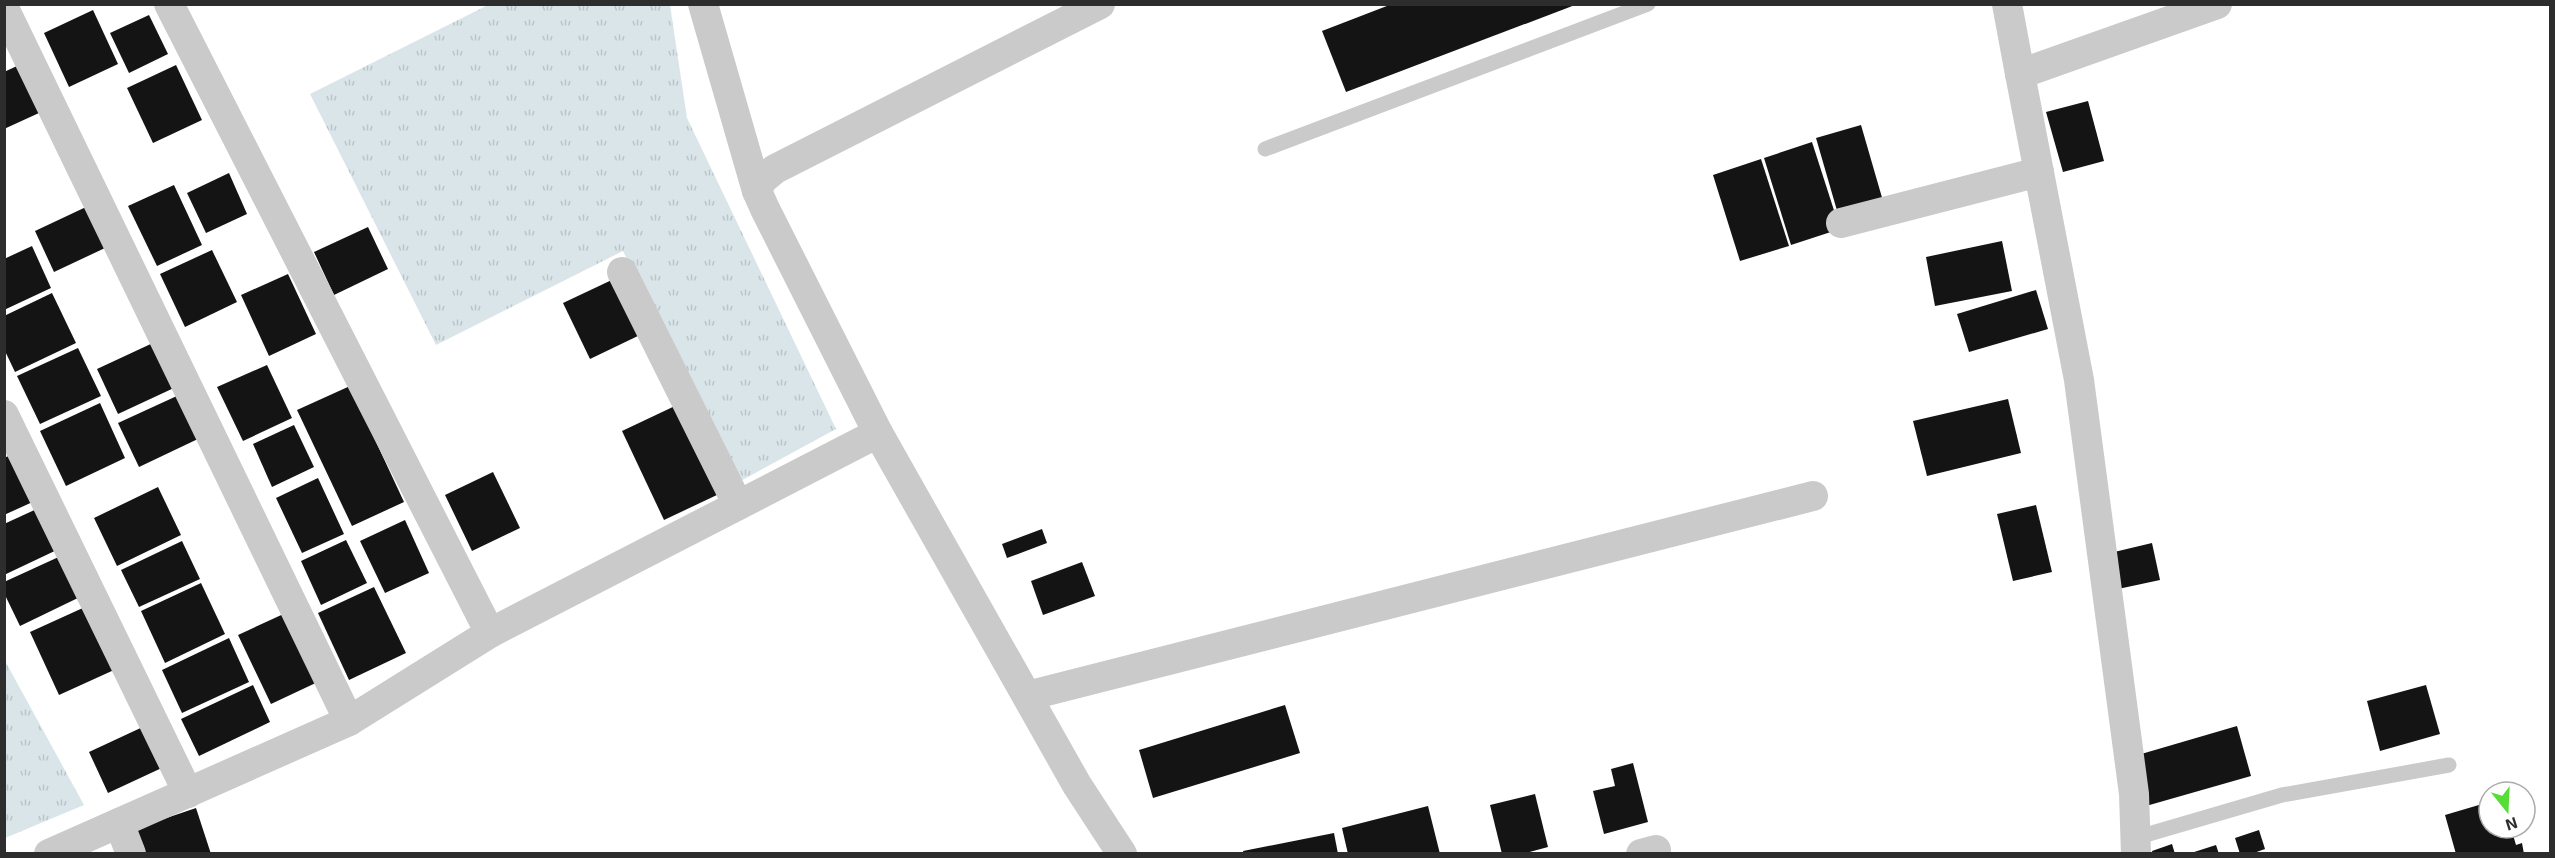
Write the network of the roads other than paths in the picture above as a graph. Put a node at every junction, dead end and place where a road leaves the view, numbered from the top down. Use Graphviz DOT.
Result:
graph roads {
  1 [pos="169,4"];
  2 [pos="703,4"];
  3 [pos="1100,4"];
  4 [pos="1648,4"];
  5 [pos="2007,4"];
  6 [pos="2217,4"];
  7 [pos="4,8"];
  8 [pos="2020,74"];
  9 [pos="1265,149"];
  10 [pos="2039,172"];
  11 [pos="757,191"];
  12 [pos="1841,223"];
  13 [pos="622,272"];
  14 [pos="4,415"];
  15 [pos="878,433"];
  16 [pos="1813,496"];
  17 [pos="738,505"];
  18 [pos="490,633"];
  19 [pos="1027,696"];
  20 [pos="349,721"];
  21 [pos="2449,765"];
  22 [pos="188,793"];
  23 [pos="119,823"];
  24 [pos="2135,846"];
  25 [pos="49,854"];
  26 [pos="131,854"];
  27 [pos="1122,854"];
  1 -- 18 [label="street"];
  2 -- 11 [label="street"];
  3 -- 11 [label="street"];
  4 -- 9 [label="lane"];
  5 -- 8 [label="street"];
  6 -- 8 [label="street"];
  7 -- 20 [label="street"];
  8 -- 10 [label="street"];
  10 -- 12 [label="street"];
  10 -- 24 [label="street"];
  11 -- 15 [label="street"];
  13 -- 17 [label="street"];
  14 -- 22 [label="street"];
  15 -- 17 [label="street"];
  15 -- 19 [label="street"];
  16 -- 19 [label="street"];
  17 -- 18 [label="street"];
  18 -- 20 [label="street"];
  19 -- 27 [label="street"];
  20 -- 22 [label="street"];
  21 -- 24 [label="lane"];
  22 -- 23 [label="street"];
  23 -- 25 [label="street"];
  23 -- 26 [label="street"];
}
